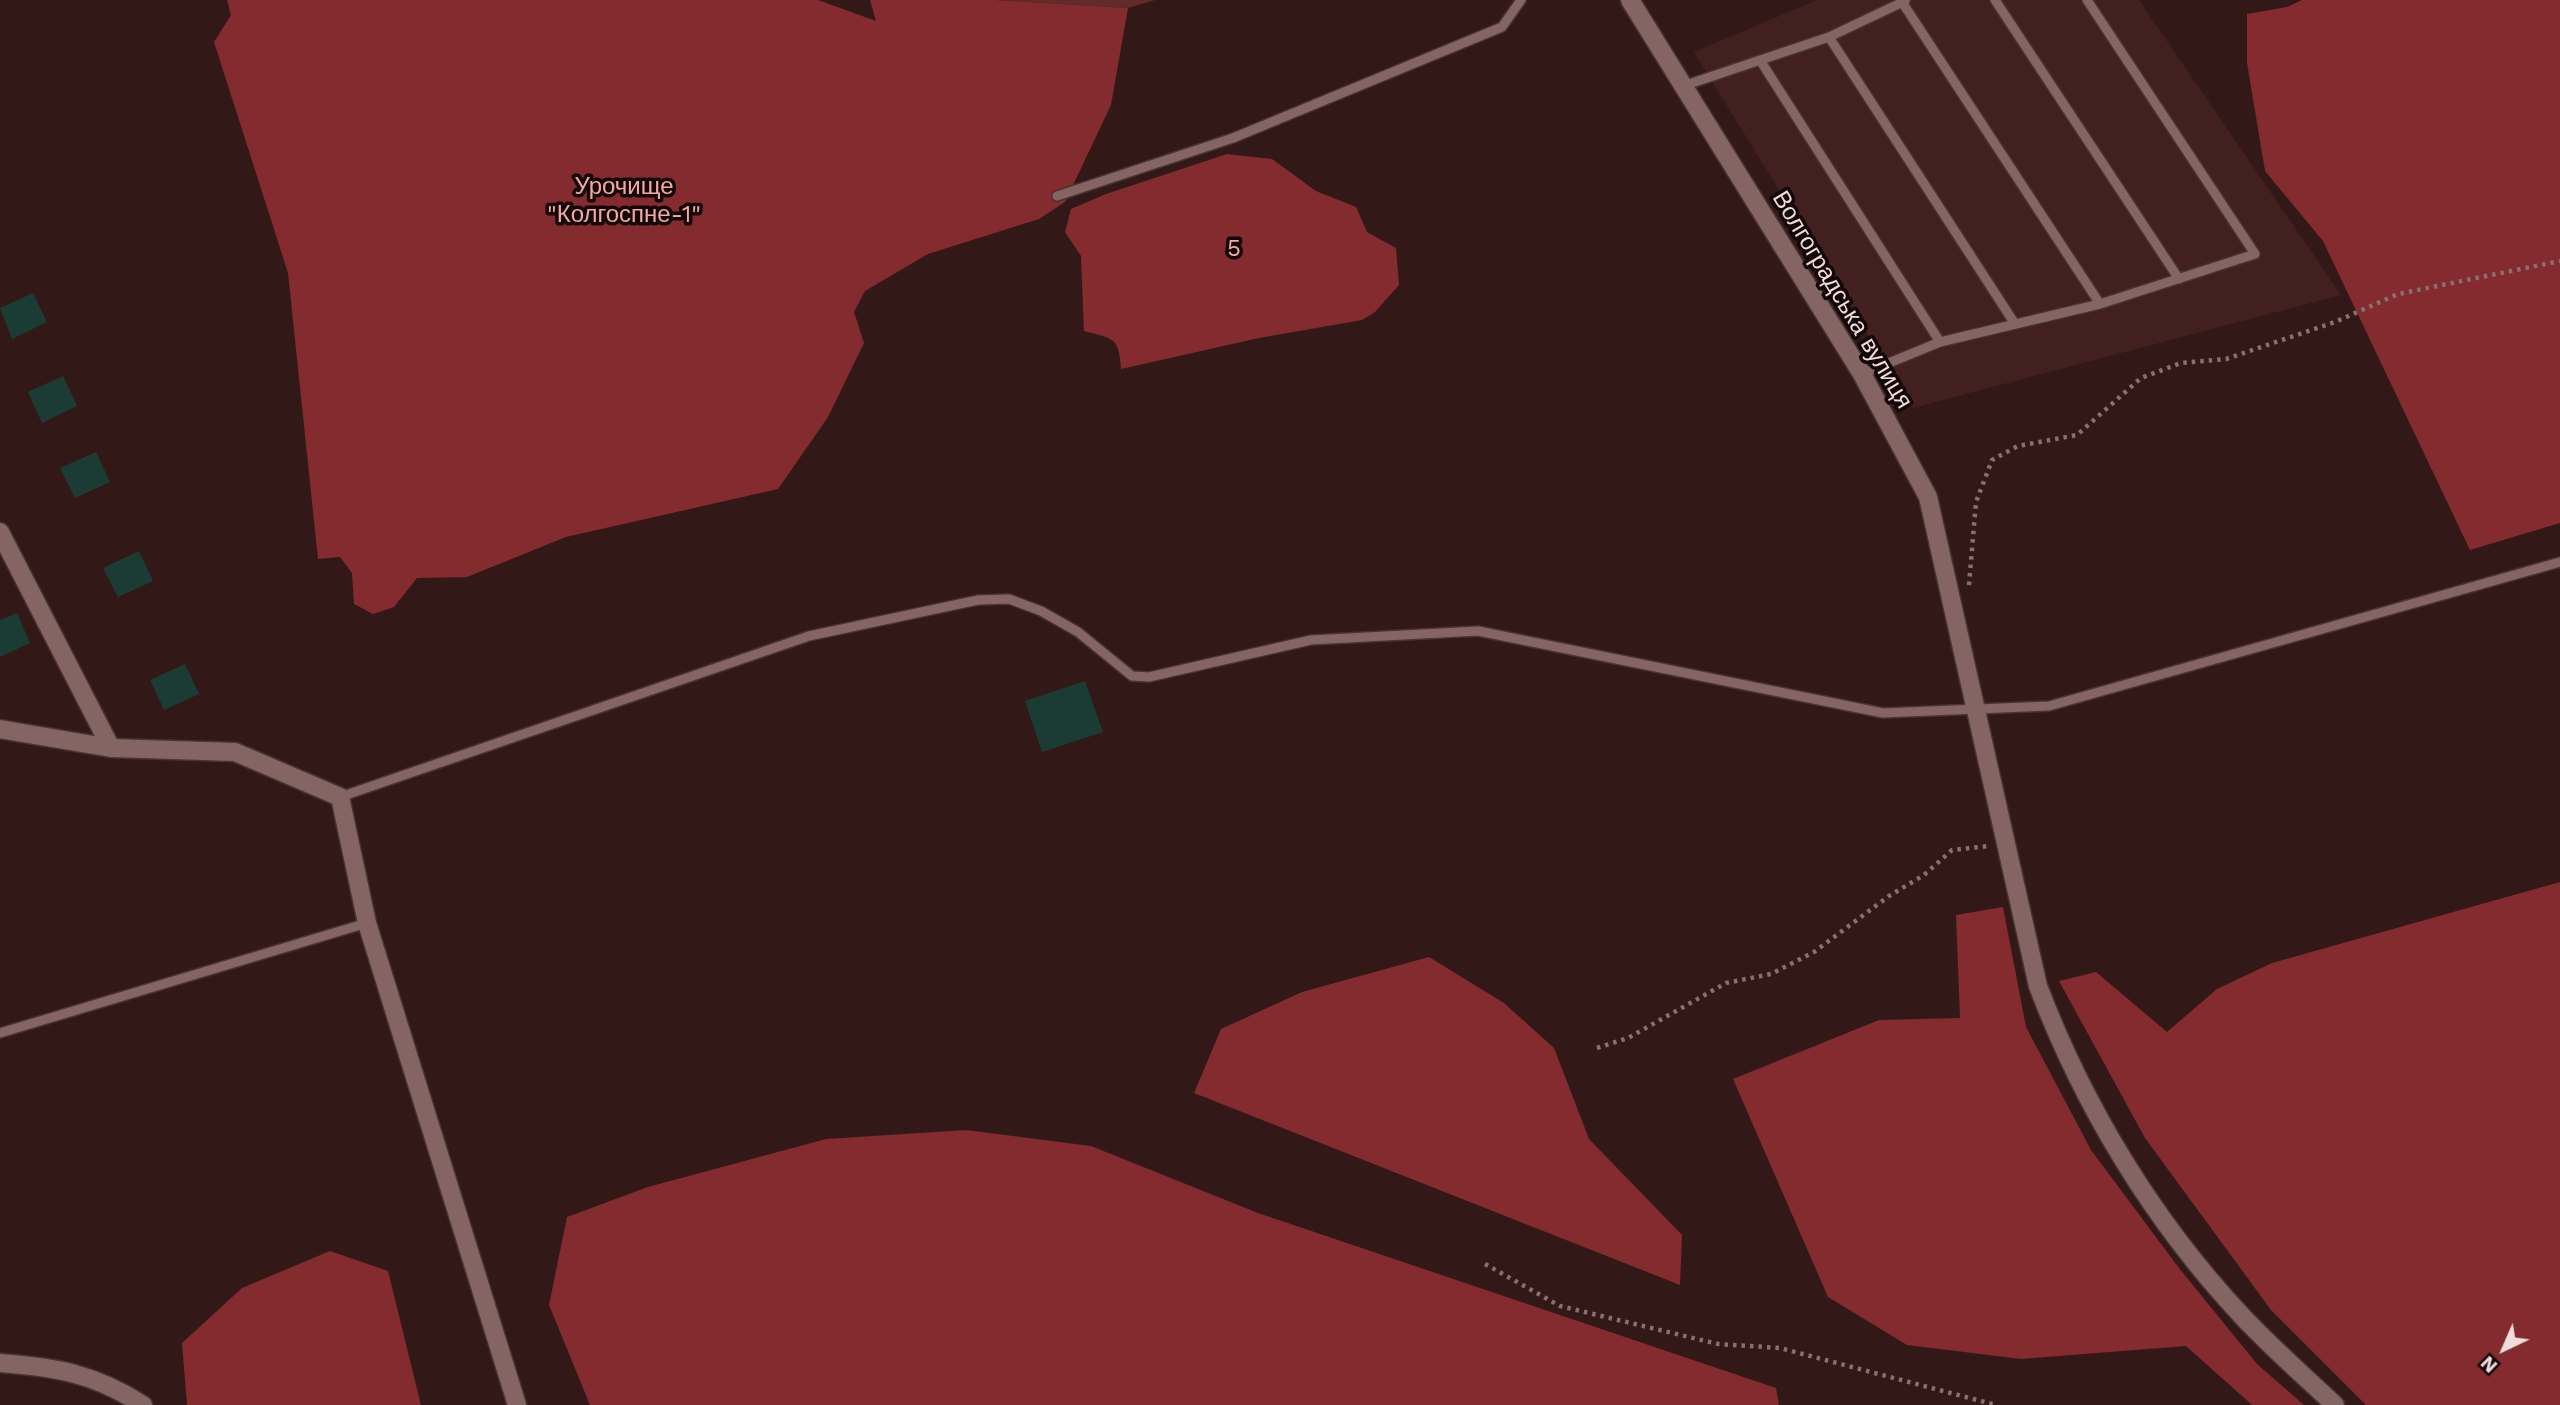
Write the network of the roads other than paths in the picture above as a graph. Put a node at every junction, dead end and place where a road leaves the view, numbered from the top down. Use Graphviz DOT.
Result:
graph roads {
  1 [pos="1521,0"];
  2 [pos="1630,0"];
  3 [pos="1995,0"];
  4 [pos="2087,0"];
  5 [pos="1904,1"];
  6 [pos="1829,37"];
  7 [pos="1760,60"];
  8 [pos="1681,87"];
  9 [pos="1057,196"];
  10 [pos="2179,279"];
  11 [pos="2100,304"];
  12 [pos="2015,324"];
  13 [pos="1941,342"];
  14 [pos="1862,374"];
  15 [pos="0,532"];
  16 [pos="2560,562"];
  17 [pos="1976,709"];
  18 [pos="0,729"];
  19 [pos="111,748"];
  20 [pos="340,797"];
  21 [pos="367,923"];
  22 [pos="0,1033"];
  23 [pos="0,1363"];
  24 [pos="143,1405"];
  25 [pos="517,1405"];
  26 [pos="2335,1405"];
  1 -- 9 [label="lane"];
  2 -- 8 [label="street, Волгоградська вулиця"];
  3 -- 10 [label="lane"];
  4 -- 10 [label="lane"];
  5 -- 6 [label="lane"];
  5 -- 11 [label="lane"];
  6 -- 7 [label="lane"];
  6 -- 12 [label="lane"];
  7 -- 8 [label="lane"];
  7 -- 13 [label="lane"];
  8 -- 14 [label="street, Волгоградська вулиця"];
  10 -- 11 [label="lane"];
  11 -- 12 [label="lane"];
  12 -- 13 [label="lane"];
  13 -- 14 [label="lane"];
  14 -- 17 [label="street, Волгоградська вулиця"];
  15 -- 19 [label="street"];
  16 -- 17 [label="lane"];
  17 -- 20 [label="lane"];
  17 -- 26 [label="street, Волгоградська вулиця"];
  18 -- 19 [label="street"];
  19 -- 20 [label="street"];
  20 -- 21 [label="street"];
  21 -- 22 [label="lane"];
  21 -- 25 [label="street"];
  23 -- 24 [label="street"];
}
